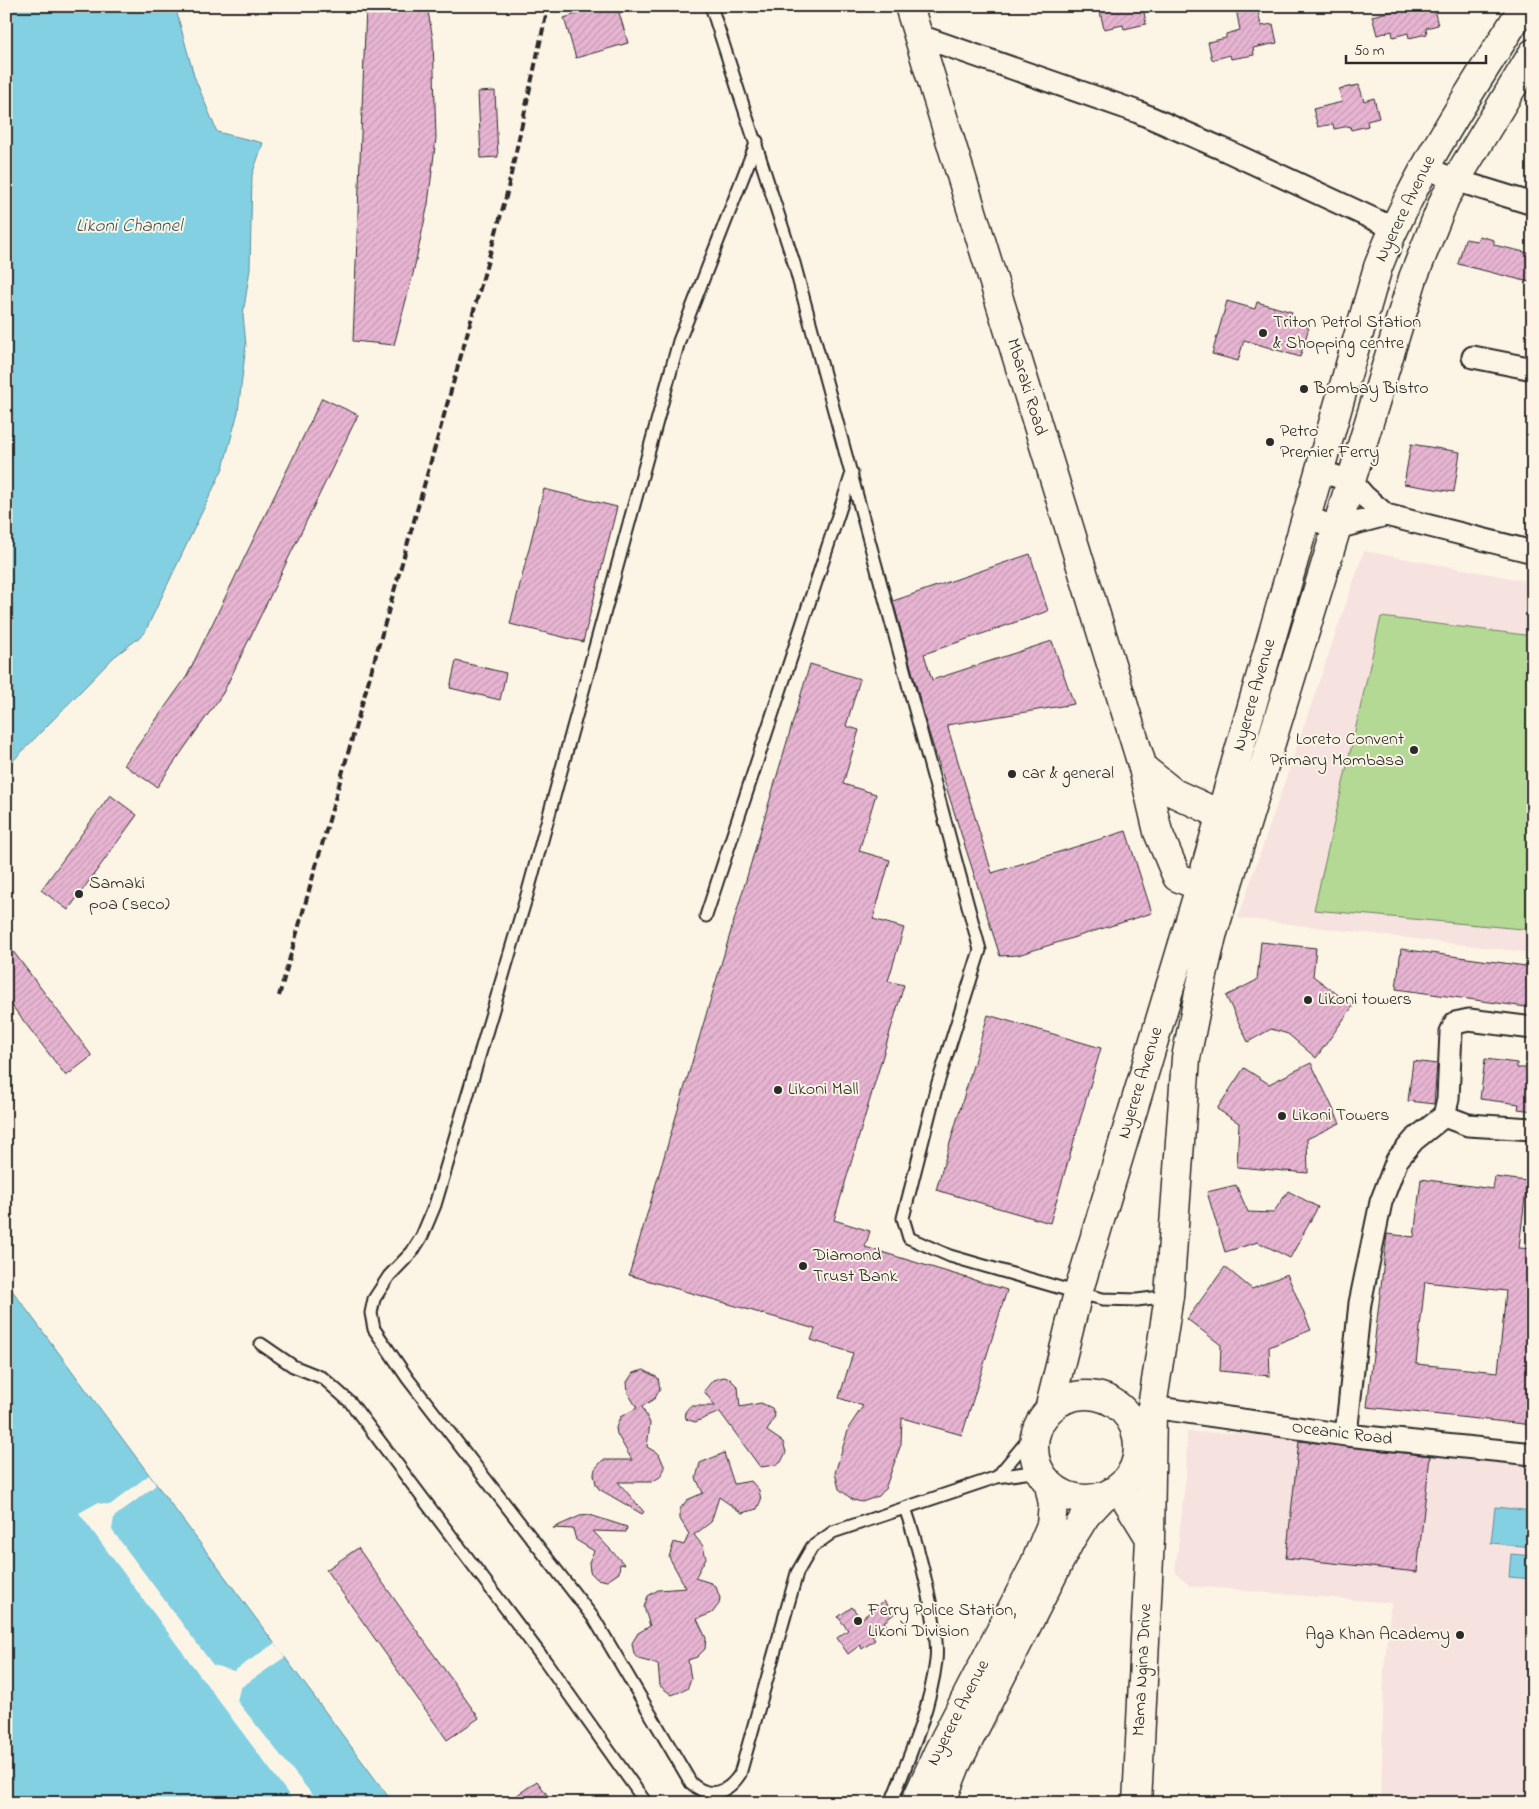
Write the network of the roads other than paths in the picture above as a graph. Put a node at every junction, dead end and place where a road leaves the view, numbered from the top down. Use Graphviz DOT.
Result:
graph roads {
  1 [pos="711,6"];
  2 [pos="909,6"];
  3 [pos="1524,6"];
  4 [pos="917,35"];
  5 [pos="1533,53"];
  6 [pos="757,141"];
  7 [pos="1424,167"];
  8 [pos="1455,180"];
  9 [pos="1533,204"];
  10 [pos="1393,228"];
  11 [pos="1378,267"];
  12 [pos="1413,278"];
  13 [pos="1473,357"];
  14 [pos="1533,369"];
  15 [pos="1320,471"];
  16 [pos="852,473"];
  17 [pos="1351,481"];
  18 [pos="1386,515"];
  19 [pos="1306,516"];
  20 [pos="1337,528"];
  21 [pos="1533,552"];
  22 [pos="1143,768"];
  23 [pos="1221,814"];
  24 [pos="1246,826"];
  25 [pos="1212,892"];
  26 [pos="706,916"];
  27 [pos="1533,1028"];
  28 [pos="1444,1116"];
  29 [pos="1533,1130"];
  30 [pos="1078,1294"];
  31 [pos="1169,1296"];
  32 [pos="260,1344"];
  33 [pos="1152,1407"];
  34 [pos="1043,1420"];
  35 [pos="1346,1436"];
  36 [pos="1138,1444"];
  37 [pos="1533,1454"];
  38 [pos="997,1477"];
  39 [pos="1044,1478"];
  40 [pos="1112,1492"];
  41 [pos="905,1508"];
  42 [pos="1150,1538"];
  43 [pos="646,1803"];
  44 [pos="891,1803"];
  45 [pos="915,1803"];
  46 [pos="941,1803"];
  47 [pos="1137,1803"];
  1 -- 6 [label="lane"];
  2 -- 4 [label="main road, Mbaraki Road"];
  3 -- 7 [label="main road, Nyerere Avenue"];
  4 -- 10 [label="street"];
  4 -- 22 [label="main road, Mbaraki Road"];
  5 -- 8 [label="main road, Nyerere Avenue"];
  6 -- 16 [label="lane"];
  6 -- 41 [label="lane"];
  7 -- 8 [label="street"];
  7 -- 10 [label="main road, Nyerere Avenue"];
  8 -- 9 [label="street"];
  8 -- 12 [label="main road, Nyerere Avenue"];
  10 -- 11 [label="main road, Nyerere Avenue"];
  11 -- 12 [label="main road"];
  11 -- 15 [label="main road, Nyerere Avenue"];
  12 -- 17 [label="main road, Nyerere Avenue"];
  13 -- 14 [label="street"];
  15 -- 17 [label="street"];
  15 -- 19 [label="main road, Nyerere Avenue"];
  16 -- 26 [label="lane"];
  16 -- 30 [label="lane"];
  17 -- 18 [label="street"];
  17 -- 20 [label="main road, Nyerere Avenue"];
  18 -- 20 [label="street"];
  18 -- 21 [label="street"];
  19 -- 20 [label="street"];
  19 -- 23 [label="main road, Nyerere Avenue"];
  20 -- 24 [label="main road, Nyerere Avenue"];
  22 -- 23 [label="main road"];
  22 -- 25 [label="main road, Mbaraki Road"];
  23 -- 24 [label="main road"];
  23 -- 25 [label="main road, Nyerere Avenue"];
  24 -- 25 [label="main road, Nyerere Avenue"];
  25 -- 30 [label="main road, Nyerere Avenue"];
  25 -- 31 [label="main road, Nyerere Avenue"];
  27 -- 28 [label="street"];
  28 -- 29 [label="street"];
  28 -- 35 [label="street"];
  30 -- 31 [label="lane"];
  30 -- 34 [label="main road, Nyerere Avenue"];
  31 -- 33 [label="main road, Nyerere Avenue"];
  32 -- 43 [label="lane"];
  33 -- 35 [label="street, Oceanic Road"];
  33 -- 36 [label="main road, Nyerere Avenue"];
  33 -- 42 [label="main road, Mama Ngina Drive"];
  34 -- 36 [label="main road"];
  34 -- 38 [label="lane"];
  34 -- 39 [label="main road"];
  35 -- 37 [label="street, Oceanic Road"];
  36 -- 40 [label="main road"];
  38 -- 39 [label="lane"];
  38 -- 41 [label="lane"];
  39 -- 40 [label="main road"];
  39 -- 45 [label="main road, Nyerere Avenue"];
  40 -- 42 [label="main road"];
  40 -- 46 [label="main road, Nyerere Avenue"];
  41 -- 44 [label="lane"];
  42 -- 47 [label="main road, Mama Ngina Drive"];
}
